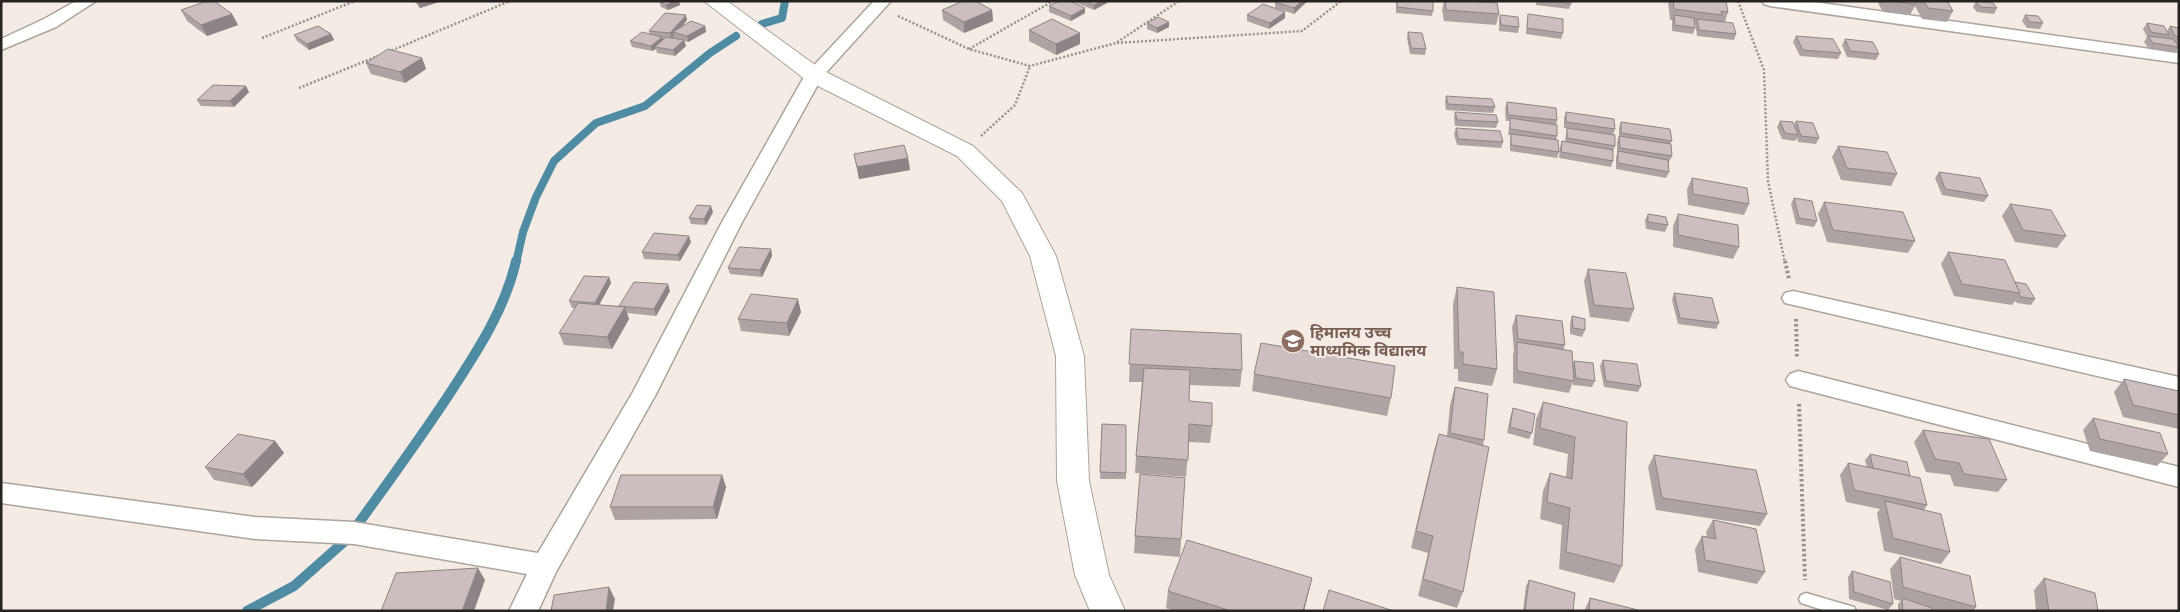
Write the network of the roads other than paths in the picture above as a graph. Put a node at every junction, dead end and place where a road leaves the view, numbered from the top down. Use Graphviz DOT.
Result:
graph roads {
  1 [pos="88,1"];
  2 [pos="714,1"];
  3 [pos="1770,1"];
  4 [pos="878,3"];
  5 [pos="1,44"];
  6 [pos="2179,58"];
  7 [pos="814,75"];
  8 [pos="1793,298"];
  9 [pos="1798,380"];
  10 [pos="2179,386"];
  11 [pos="2179,477"];
  12 [pos="1,493"];
  13 [pos="545,566"];
  14 [pos="1806,599"];
  15 [pos="523,611"];
  16 [pos="1108,611"];
  17 [pos="1849,611"];
  1 -- 5 [label="street"];
  2 -- 7 [label="street"];
  3 -- 6 [label="street"];
  4 -- 7 [label="street"];
  7 -- 13 [label="street"];
  7 -- 16 [label="street"];
  8 -- 10 [label="street"];
  9 -- 11 [label="street"];
  12 -- 13 [label="street"];
  13 -- 15 [label="street"];
  14 -- 17 [label="lane"];
}
